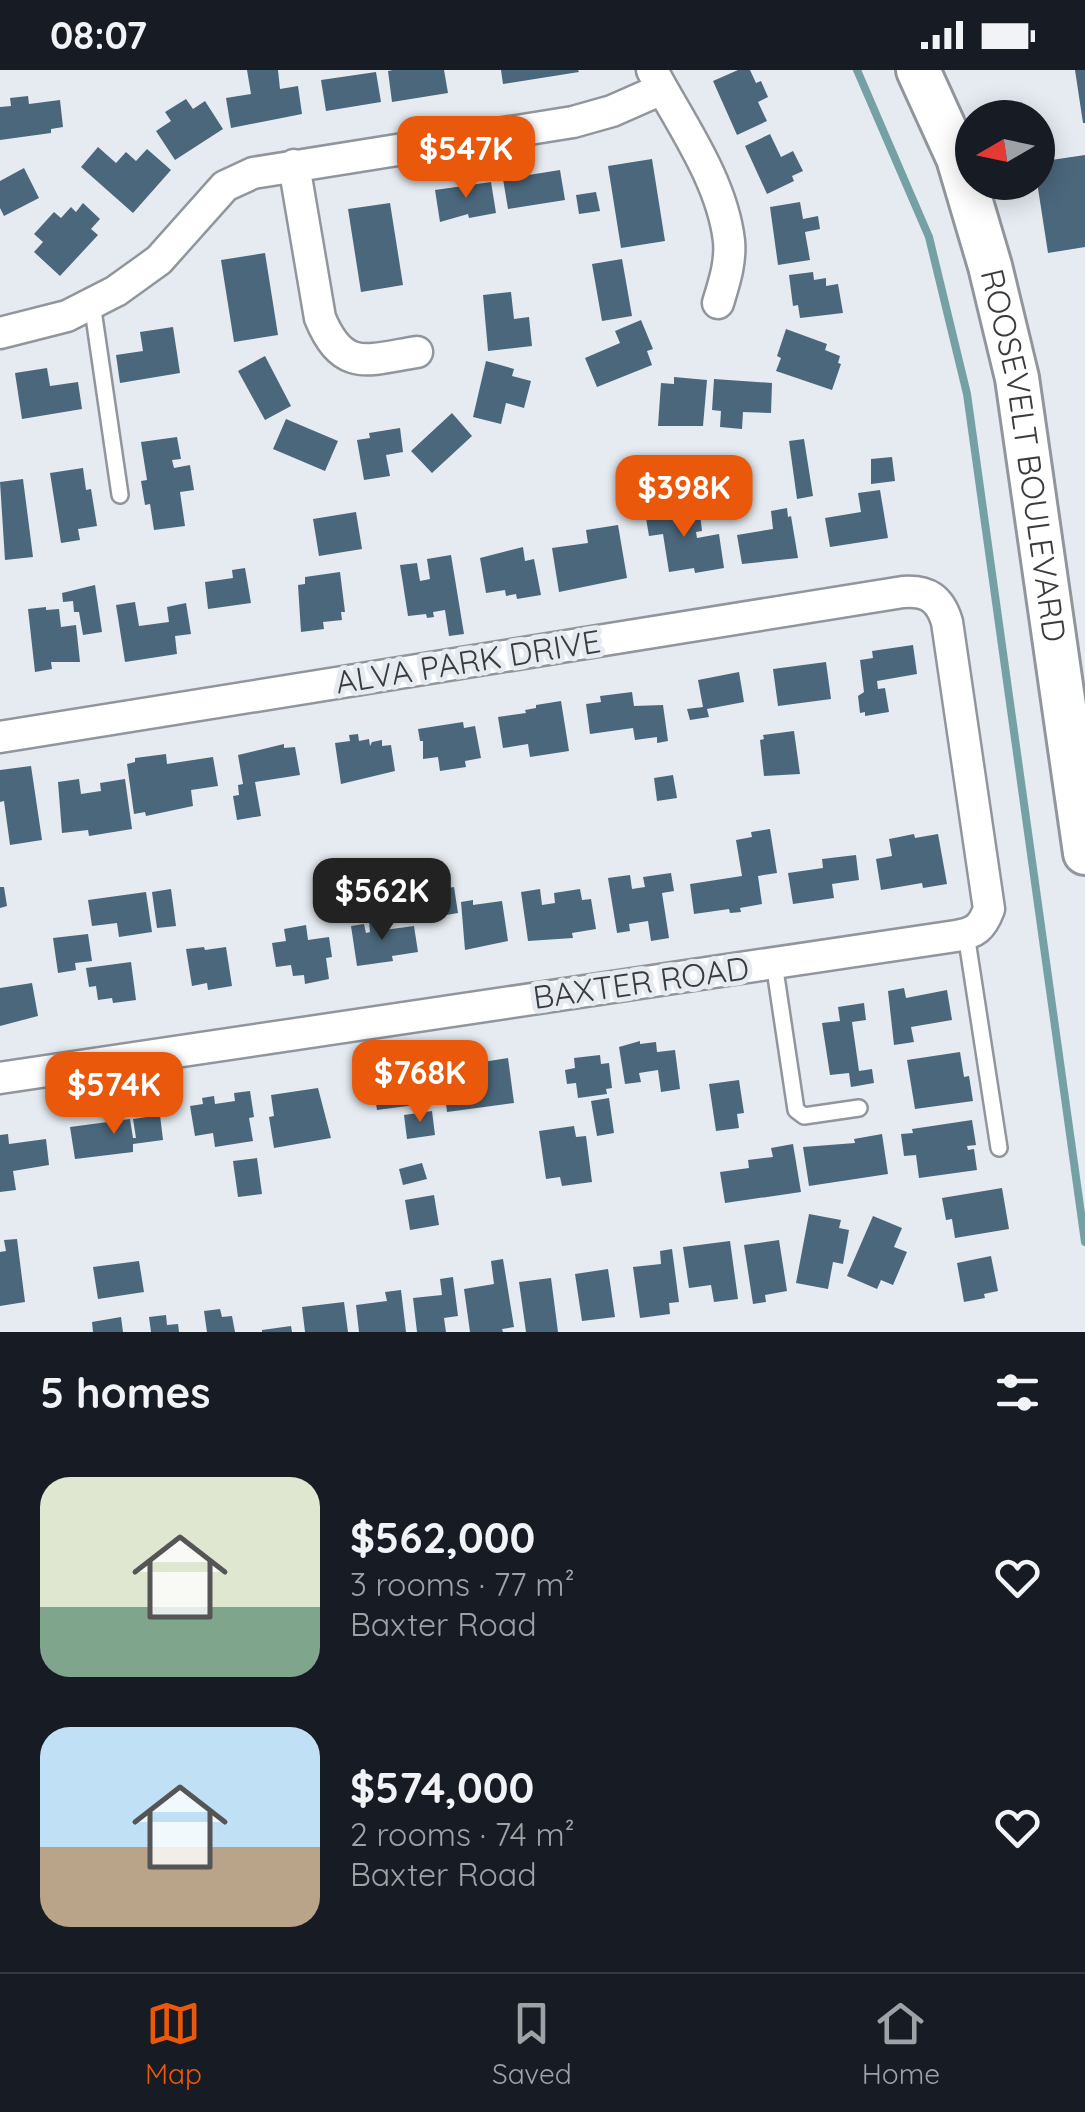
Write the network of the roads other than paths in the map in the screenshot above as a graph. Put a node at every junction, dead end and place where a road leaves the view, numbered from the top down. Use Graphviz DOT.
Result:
graph roads {
  1 [pos="918,70"];
  2 [pos="657,80"];
  3 [pos="294,166"];
  4 [pos="718,303"];
  5 [pos="92,304"];
  6 [pos="0,333"];
  7 [pos="417,352"];
  8 [pos="120,496"];
  9 [pos="0,738"];
  10 [pos="1085,854"];
  11 [pos="975,930"];
  12 [pos="774,963"];
  13 [pos="0,1078"];
  14 [pos="858,1108"];
  15 [pos="1000,1148"];
  1 -- 10 [label="main road, ROOSEVELT BOULEVARD"];
  2 -- 3 [label="street"];
  2 -- 4 [label="street"];
  3 -- 5 [label="street"];
  3 -- 7 [label="street"];
  5 -- 6 [label="street"];
  5 -- 8 [label="lane"];
  9 -- 11 [label="street, ALVA PARK DRIVE"];
  11 -- 12 [label="street, BAXTER ROAD"];
  11 -- 15 [label="lane"];
  12 -- 13 [label="street, BAXTER ROAD"];
  12 -- 14 [label="lane"];
}
